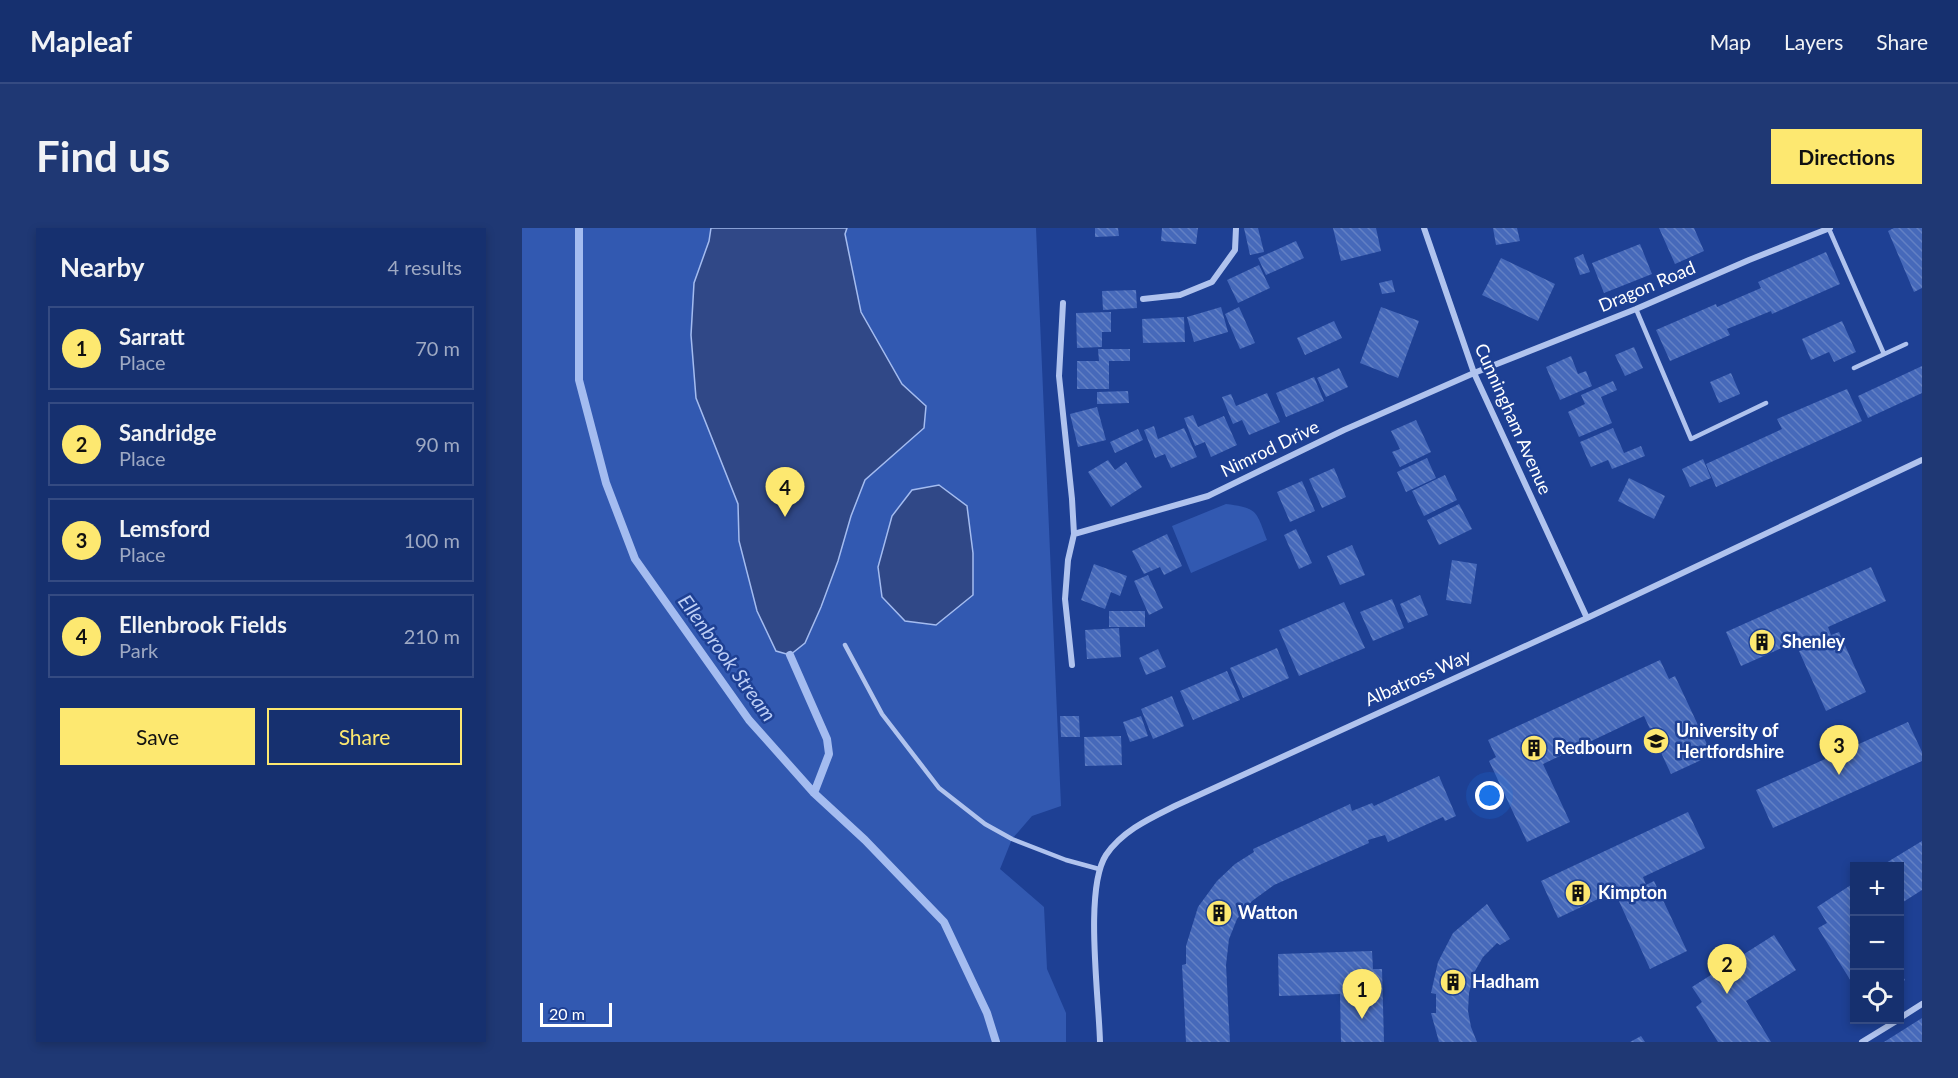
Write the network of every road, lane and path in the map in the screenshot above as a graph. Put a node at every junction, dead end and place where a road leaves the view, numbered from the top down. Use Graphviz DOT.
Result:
graph roads {
  1 [pos="1236,228"];
  2 [pos="1424,228"];
  3 [pos="1829,228"];
  4 [pos="1143,299"];
  5 [pos="1063,303"];
  6 [pos="1636,309"];
  7 [pos="1906,344"];
  8 [pos="1884,354"];
  9 [pos="1854,368"];
  10 [pos="1474,373"];
  11 [pos="1766,404"];
  12 [pos="1922,460"];
  13 [pos="1074,534"];
  14 [pos="1587,618"];
  15 [pos="845,645"];
  16 [pos="1072,665"];
  17 [pos="1099,869"];
  18 [pos="1922,1004"];
  19 [pos="1904,1016"];
  20 [pos="1891,1024"];
  21 [pos="1100,1042"];
  22 [pos="1862,1042"];
  1 -- 4 [label="street"];
  2 -- 10 [label="street, Cunningham Avenue"];
  3 -- 6 [label="street, Dragon Road"];
  3 -- 8 [label="lane"];
  5 -- 13 [label="street"];
  6 -- 10 [label="street, Dragon Road"];
  6 -- 11 [label="lane"];
  7 -- 8 [label="lane"];
  8 -- 9 [label="lane"];
  10 -- 13 [label="street, Nimrod Drive"];
  10 -- 14 [label="street, Cunningham Avenue"];
  12 -- 14 [label="street, Albatross Way"];
  13 -- 16 [label="street"];
  14 -- 17 [label="street, Albatross Way"];
  15 -- 17 [label="lane"];
  17 -- 21 [label="street, Albatross Way"];
  18 -- 19 [label="street"];
  20 -- 22 [label="street"];
}
